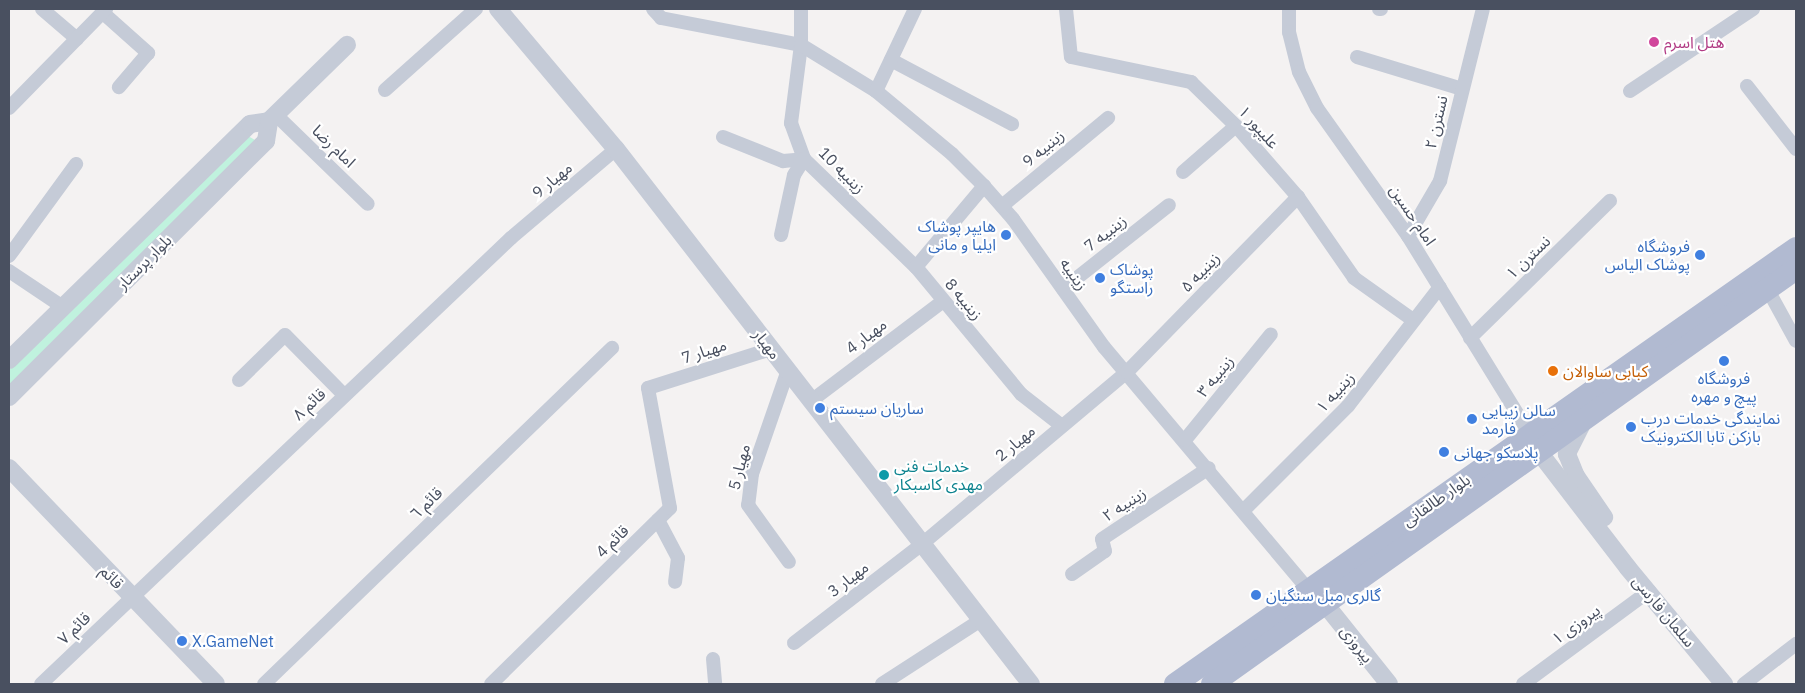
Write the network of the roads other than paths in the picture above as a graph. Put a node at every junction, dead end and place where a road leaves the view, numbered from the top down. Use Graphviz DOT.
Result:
graph roads {
  1 [pos="42,9"];
  2 [pos="476,9"];
  3 [pos="498,9"];
  4 [pos="653,9"];
  5 [pos="802,9"];
  6 [pos="915,9"];
  7 [pos="1066,9"];
  8 [pos="1289,9"];
  9 [pos="1482,9"];
  10 [pos="1754,9"];
  11 [pos="104,10"];
  12 [pos="77,39"];
  13 [pos="347,45"];
  14 [pos="801,46"];
  15 [pos="1357,57"];
  16 [pos="891,60"];
  17 [pos="1747,86"];
  18 [pos="119,88"];
  19 [pos="1462,89"];
  20 [pos="385,90"];
  21 [pos="876,91"];
  22 [pos="1630,91"];
  23 [pos="9,108"];
  24 [pos="272,118"];
  25 [pos="1108,118"];
  26 [pos="1012,124"];
  27 [pos="1236,126"];
  28 [pos="723,137"];
  29 [pos="1796,148"];
  30 [pos="616,149"];
  31 [pos="804,158"];
  32 [pos="76,164"];
  33 [pos="1183,172"];
  34 [pos="984,186"];
  35 [pos="1298,196"];
  36 [pos="1610,201"];
  37 [pos="368,204"];
  38 [pos="1169,205"];
  39 [pos="1002,206"];
  40 [pos="782,235"];
  41 [pos="1408,236"];
  42 [pos="511,238"];
  43 [pos="1796,248"];
  44 [pos="9,256"];
  45 [pos="916,268"];
  46 [pos="1796,270"];
  47 [pos="9,271"];
  48 [pos="1440,288"];
  49 [pos="1063,289"];
  50 [pos="1768,290"];
  51 [pos="943,301"];
  52 [pos="63,307"];
  53 [pos="1413,320"];
  54 [pos="1271,334"];
  55 [pos="1470,338"];
  56 [pos="1796,341"];
  57 [pos="612,348"];
  58 [pos="771,349"];
  59 [pos="9,360"];
  60 [pos="788,370"];
  61 [pos="1127,372"];
  62 [pos="239,380"];
  63 [pos="648,388"];
  64 [pos="344,395"];
  65 [pos="9,397"];
  66 [pos="811,401"];
  67 [pos="1584,420"];
  68 [pos="1062,426"];
  69 [pos="1536,438"];
  70 [pos="1185,440"];
  71 [pos="9,468"];
  72 [pos="1209,468"];
  73 [pos="1244,510"];
  74 [pos="658,520"];
  75 [pos="1606,537"];
  76 [pos="922,544"];
  77 [pos="790,562"];
  78 [pos="1072,574"];
  79 [pos="675,582"];
  80 [pos="1308,589"];
  81 [pos="1649,591"];
  82 [pos="131,596"];
  83 [pos="1325,604"];
  84 [pos="982,620"];
  85 [pos="794,643"];
  86 [pos="1796,644"];
  87 [pos="713,659"];
  88 [pos="41,684"];
  89 [pos="216,684"];
  90 [pos="264,684"];
  91 [pos="491,684"];
  92 [pos="715,684"];
  93 [pos="882,684"];
  94 [pos="1031,684"];
  95 [pos="1175,684"];
  96 [pos="1212,684"];
  97 [pos="1389,684"];
  98 [pos="1523,684"];
  99 [pos="1724,684"];
  100 [pos="1744,684"];
  1 -- 12 [label="street"];
  2 -- 20 [label="street"];
  3 -- 30 [label="street, مهیار"];
  4 -- 14 [label="street, زینبیه"];
  5 -- 14 [label="street"];
  6 -- 16 [label="street"];
  7 -- 27 [label="street, علیپور ۱"];
  8 -- 41 [label="street, امام حسین"];
  9 -- 19 [label="street, نسترن ۲"];
  10 -- 22 [label="street"];
  11 -- 12 [label="street"];
  11 -- 18 [label="street"];
  12 -- 23 [label="street"];
  13 -- 24 [label="street, بلوار پرستار"];
  14 -- 21 [label="street, زینبیه"];
  14 -- 31 [label="street, زینبیه 10"];
  15 -- 19 [label="street"];
  16 -- 21 [label="street"];
  16 -- 26 [label="street"];
  17 -- 29 [label="street"];
  19 -- 41 [label="street, نسترن ۲"];
  21 -- 34 [label="street, زینبیه"];
  24 -- 37 [label="street, امام رضا"];
  24 -- 52 [label="street, بلوار پرستار"];
  24 -- 65 [label="street, بلوار پرستار"];
  25 -- 39 [label="street, زینبیه 9"];
  27 -- 33 [label="street"];
  27 -- 35 [label="street, علیپور ۱"];
  28 -- 31 [label="street"];
  30 -- 42 [label="street, مهیار 9"];
  30 -- 58 [label="street, مهیار"];
  31 -- 40 [label="street"];
  31 -- 45 [label="street, زینبیه 10"];
  32 -- 44 [label="street"];
  34 -- 39 [label="street, زینبیه"];
  34 -- 45 [label="street"];
  35 -- 53 [label="street, علیپور ۱"];
  35 -- 61 [label="street, زینبیه ۵"];
  36 -- 55 [label="street, نسترن ۱"];
  38 -- 49 [label="street, زینبیه 7"];
  39 -- 49 [label="street, زینبیه"];
  41 -- 48 [label="street, امام حسین"];
  42 -- 64 [label="street, قائم ٨"];
  43 -- 69 [label="main road, بلوار طالقانی"];
  45 -- 51 [label="street, زینبیه 8"];
  46 -- 50 [label="main road, بلوار طالقانی"];
  47 -- 52 [label="street"];
  48 -- 53 [label="street, زینبیه ۱"];
  48 -- 55 [label="street, امام حسین"];
  49 -- 61 [label="street, زینبیه"];
  50 -- 56 [label="street"];
  50 -- 67 [label="main road, بلوار طالقانی"];
  51 -- 66 [label="street, مهیار 4"];
  51 -- 68 [label="street, زینبیه 8"];
  52 -- 59 [label="street, بلوار پرستار"];
  53 -- 73 [label="street, زینبیه ۱"];
  54 -- 70 [label="street, زینبیه ۳"];
  55 -- 69 [label="street, امام حسین"];
  57 -- 90 [label="street, قائم ٦"];
  58 -- 60 [label="street, مهیار"];
  58 -- 63 [label="street, مهیار 7"];
  60 -- 66 [label="street, مهیار"];
  60 -- 77 [label="street, مهیار 5"];
  61 -- 68 [label="street, زینبیه ۵"];
  61 -- 70 [label="street, زینبیه"];
  62 -- 64 [label="street"];
  63 -- 74 [label="street, قائم 4"];
  64 -- 82 [label="street, قائم ٨"];
  66 -- 76 [label="street, مهیار"];
  67 -- 69 [label="main road, بلوار طالقانی"];
  67 -- 75 [label="street, سلمان فارسی"];
  68 -- 76 [label="street, مهیار 2"];
  69 -- 75 [label="street, سلمان فارسی"];
  69 -- 80 [label="main road, بلوار طالقانی"];
  69 -- 83 [label="main road, بلوار طالقانی"];
  70 -- 72 [label="street, زینبیه"];
  71 -- 82 [label="street, قائم"];
  72 -- 73 [label="street, زینبیه"];
  72 -- 78 [label="street, زینبیه ۲"];
  73 -- 80 [label="street, زینبیه"];
  74 -- 79 [label="street"];
  74 -- 91 [label="street, قائم 4"];
  75 -- 81 [label="street, سلمان فارسی"];
  76 -- 84 [label="street, مهیار"];
  76 -- 85 [label="street, مهیار 3"];
  80 -- 95 [label="main road, بلوار طالقانی"];
  81 -- 98 [label="street, پیروزی ١"];
  81 -- 99 [label="street, سلمان فارسی"];
  82 -- 88 [label="street, قائم ٧"];
  82 -- 89 [label="street, قائم"];
  83 -- 96 [label="main road, بلوار طالقانی"];
  83 -- 97 [label="street, پیروزی"];
  84 -- 93 [label="street"];
  84 -- 94 [label="street, مهیار"];
  86 -- 100 [label="street"];
  87 -- 92 [label="street"];
}
